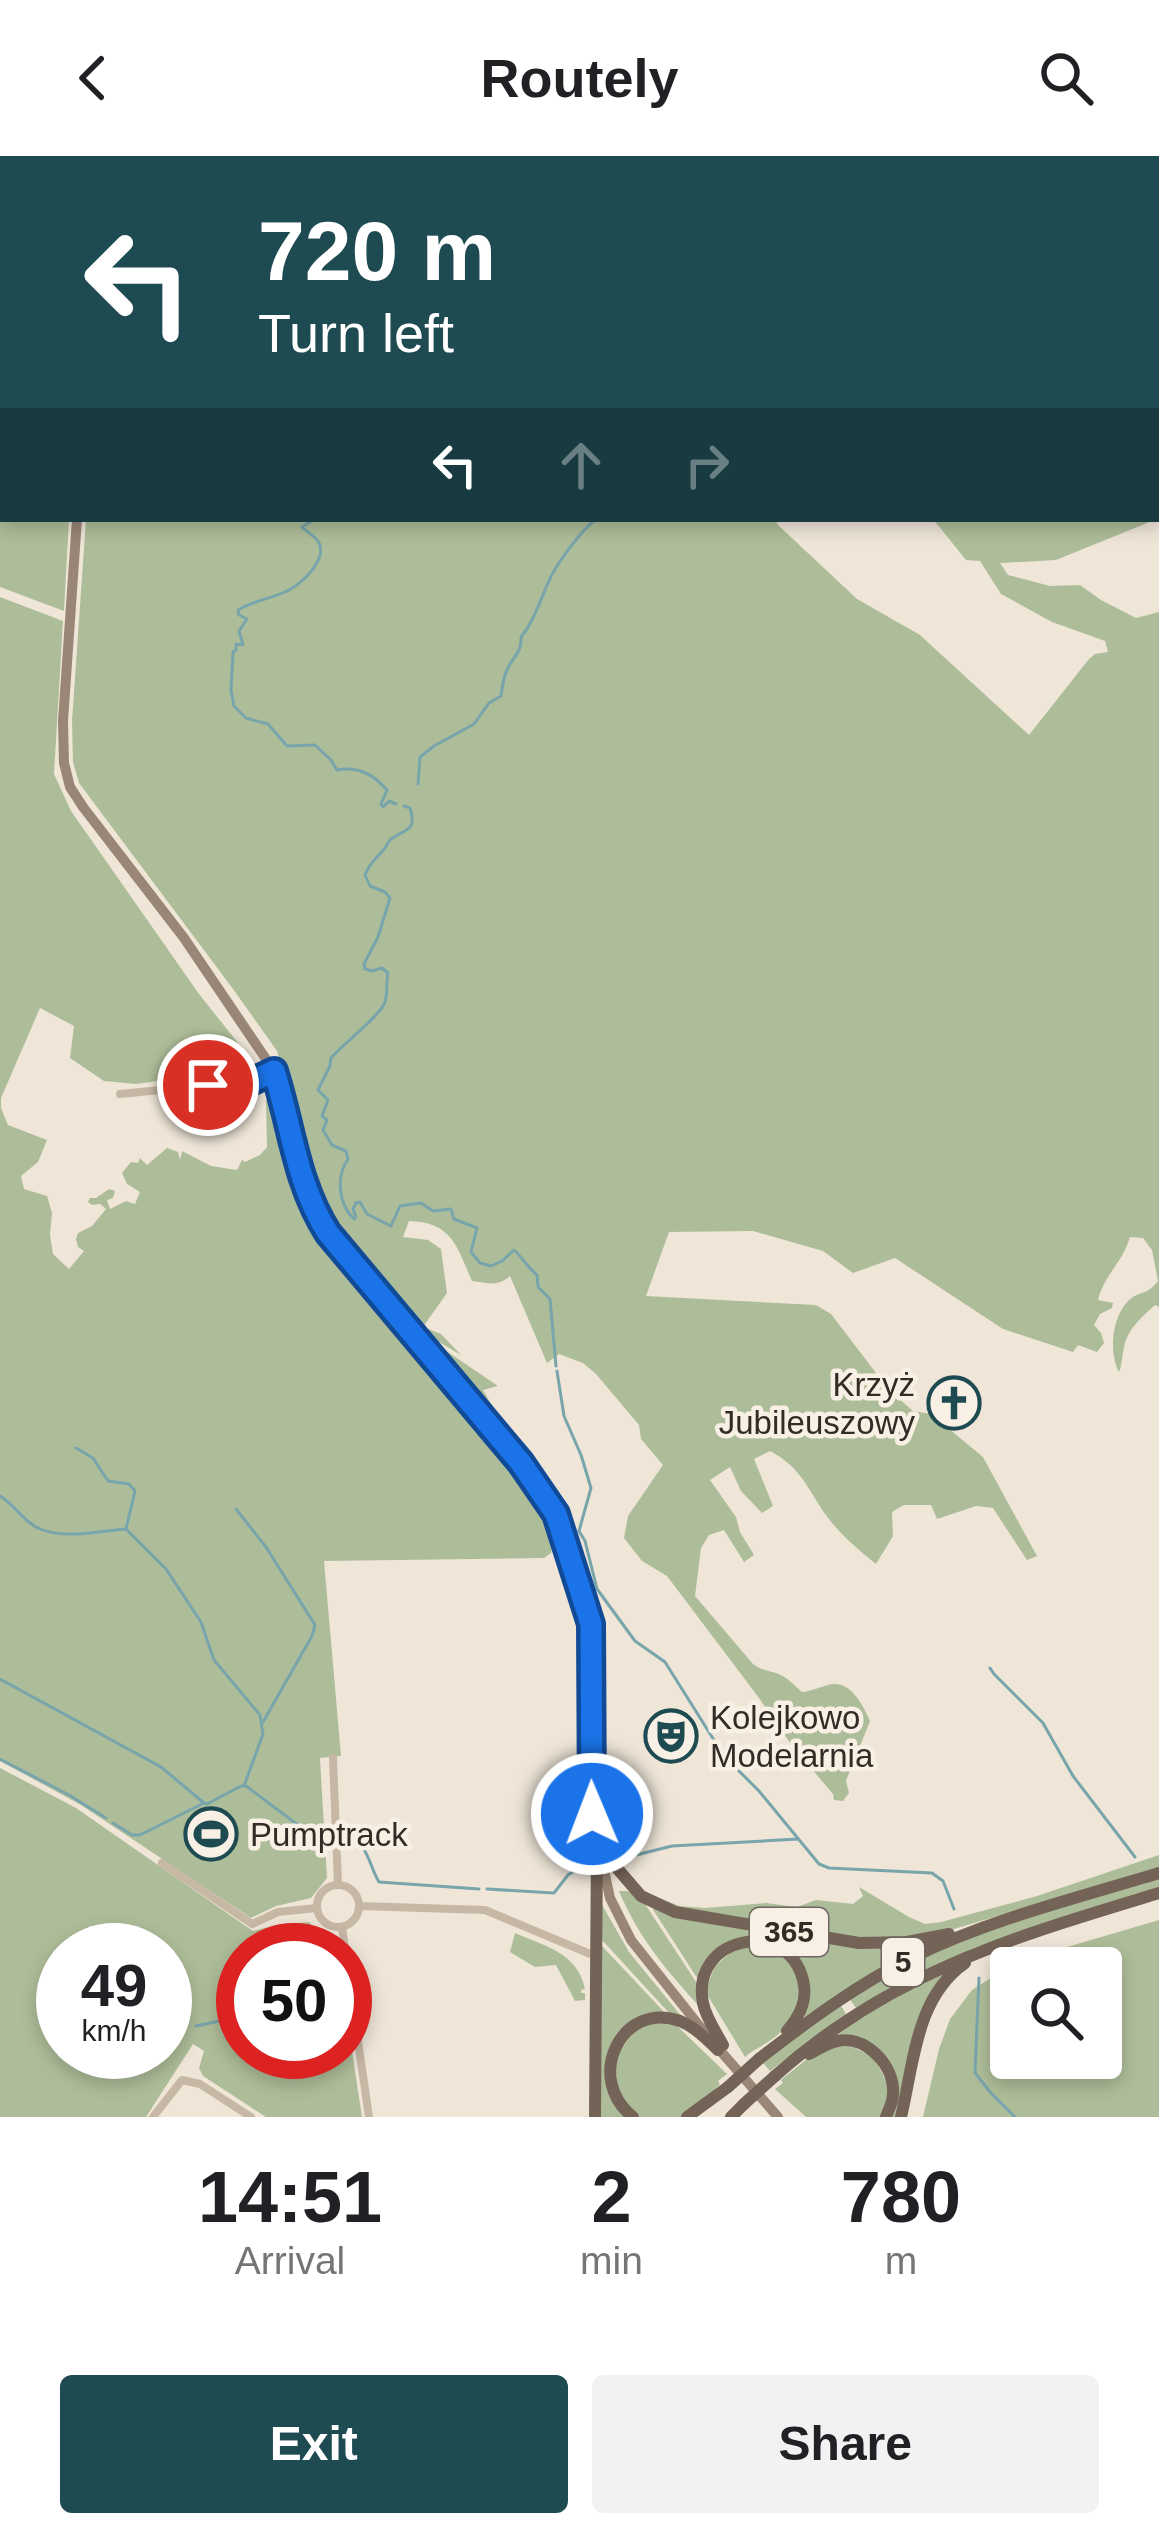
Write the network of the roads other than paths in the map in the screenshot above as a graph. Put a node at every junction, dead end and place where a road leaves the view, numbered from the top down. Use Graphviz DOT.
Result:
graph roads {
  1 [pos="77,522"];
  2 [pos="274,1071"];
  3 [pos="120,1094"];
  4 [pos="333,1758"];
  5 [pos="597,1845"];
  6 [pos="162,1863"];
  7 [pos="1159,1873"];
  8 [pos="338,1884"];
  9 [pos="1159,1893"];
  10 [pos="360,1906"];
  11 [pos="317,1908"];
  12 [pos="1006,1920"];
  13 [pos="326,1923"];
  14 [pos="348,1923"];
  15 [pos="1014,1938"];
  16 [pos="598,1939"];
  17 [pos="577,1947"];
  18 [pos="598,1958"];
  19 [pos="721,2047"];
  20 [pos="759,2059"];
  21 [pos="775,2076"];
  22 [pos="364,2079"];
  23 [pos="728,2087"];
  24 [pos="153,2117"];
  25 [pos="249,2117"];
  26 [pos="369,2117"];
  27 [pos="595,2117"];
  28 [pos="633,2117"];
  29 [pos="687,2117"];
  30 [pos="701,2117"];
  31 [pos="732,2117"];
  32 [pos="778,2117"];
  33 [pos="787,2117"];
  34 [pos="886,2117"];
  35 [pos="902,2117"];
  1 -- 2 [label="main road"];
  2 -- 3 [label="street"];
  2 -- 5 [label="main road"];
  4 -- 8 [label="street"];
  5 -- 12 [label="main road, 365"];
  5 -- 16 [label="main road"];
  5 -- 19 [label="main road"];
  6 -- 11 [label="street"];
  7 -- 12 [label="main road, 5"];
  8 -- 10 [label="street"];
  8 -- 11 [label="street"];
  9 -- 15 [label="main road, 5"];
  10 -- 14 [label="street"];
  10 -- 17 [label="street"];
  11 -- 13 [label="street"];
  12 -- 20 [label="main road, 5"];
  15 -- 21 [label="main road, 5"];
  15 -- 35 [label="main road"];
  16 -- 17 [label="street"];
  16 -- 18 [label="main road"];
  17 -- 18 [label="street"];
  18 -- 27 [label="main road"];
  19 -- 20 [label="main road"];
  19 -- 28 [label="main road"];
  19 -- 32 [label="main road"];
  19 -- 33 [label="main road"];
  20 -- 23 [label="main road, 5, bridge"];
  21 -- 31 [label="main road, 5, bridge"];
  21 -- 34 [label="main road"];
  22 -- 26 [label="street"];
  23 -- 29 [label="main road"];
  23 -- 30 [label="main road, 5"];
  24 -- 25 [label="street"];
}
